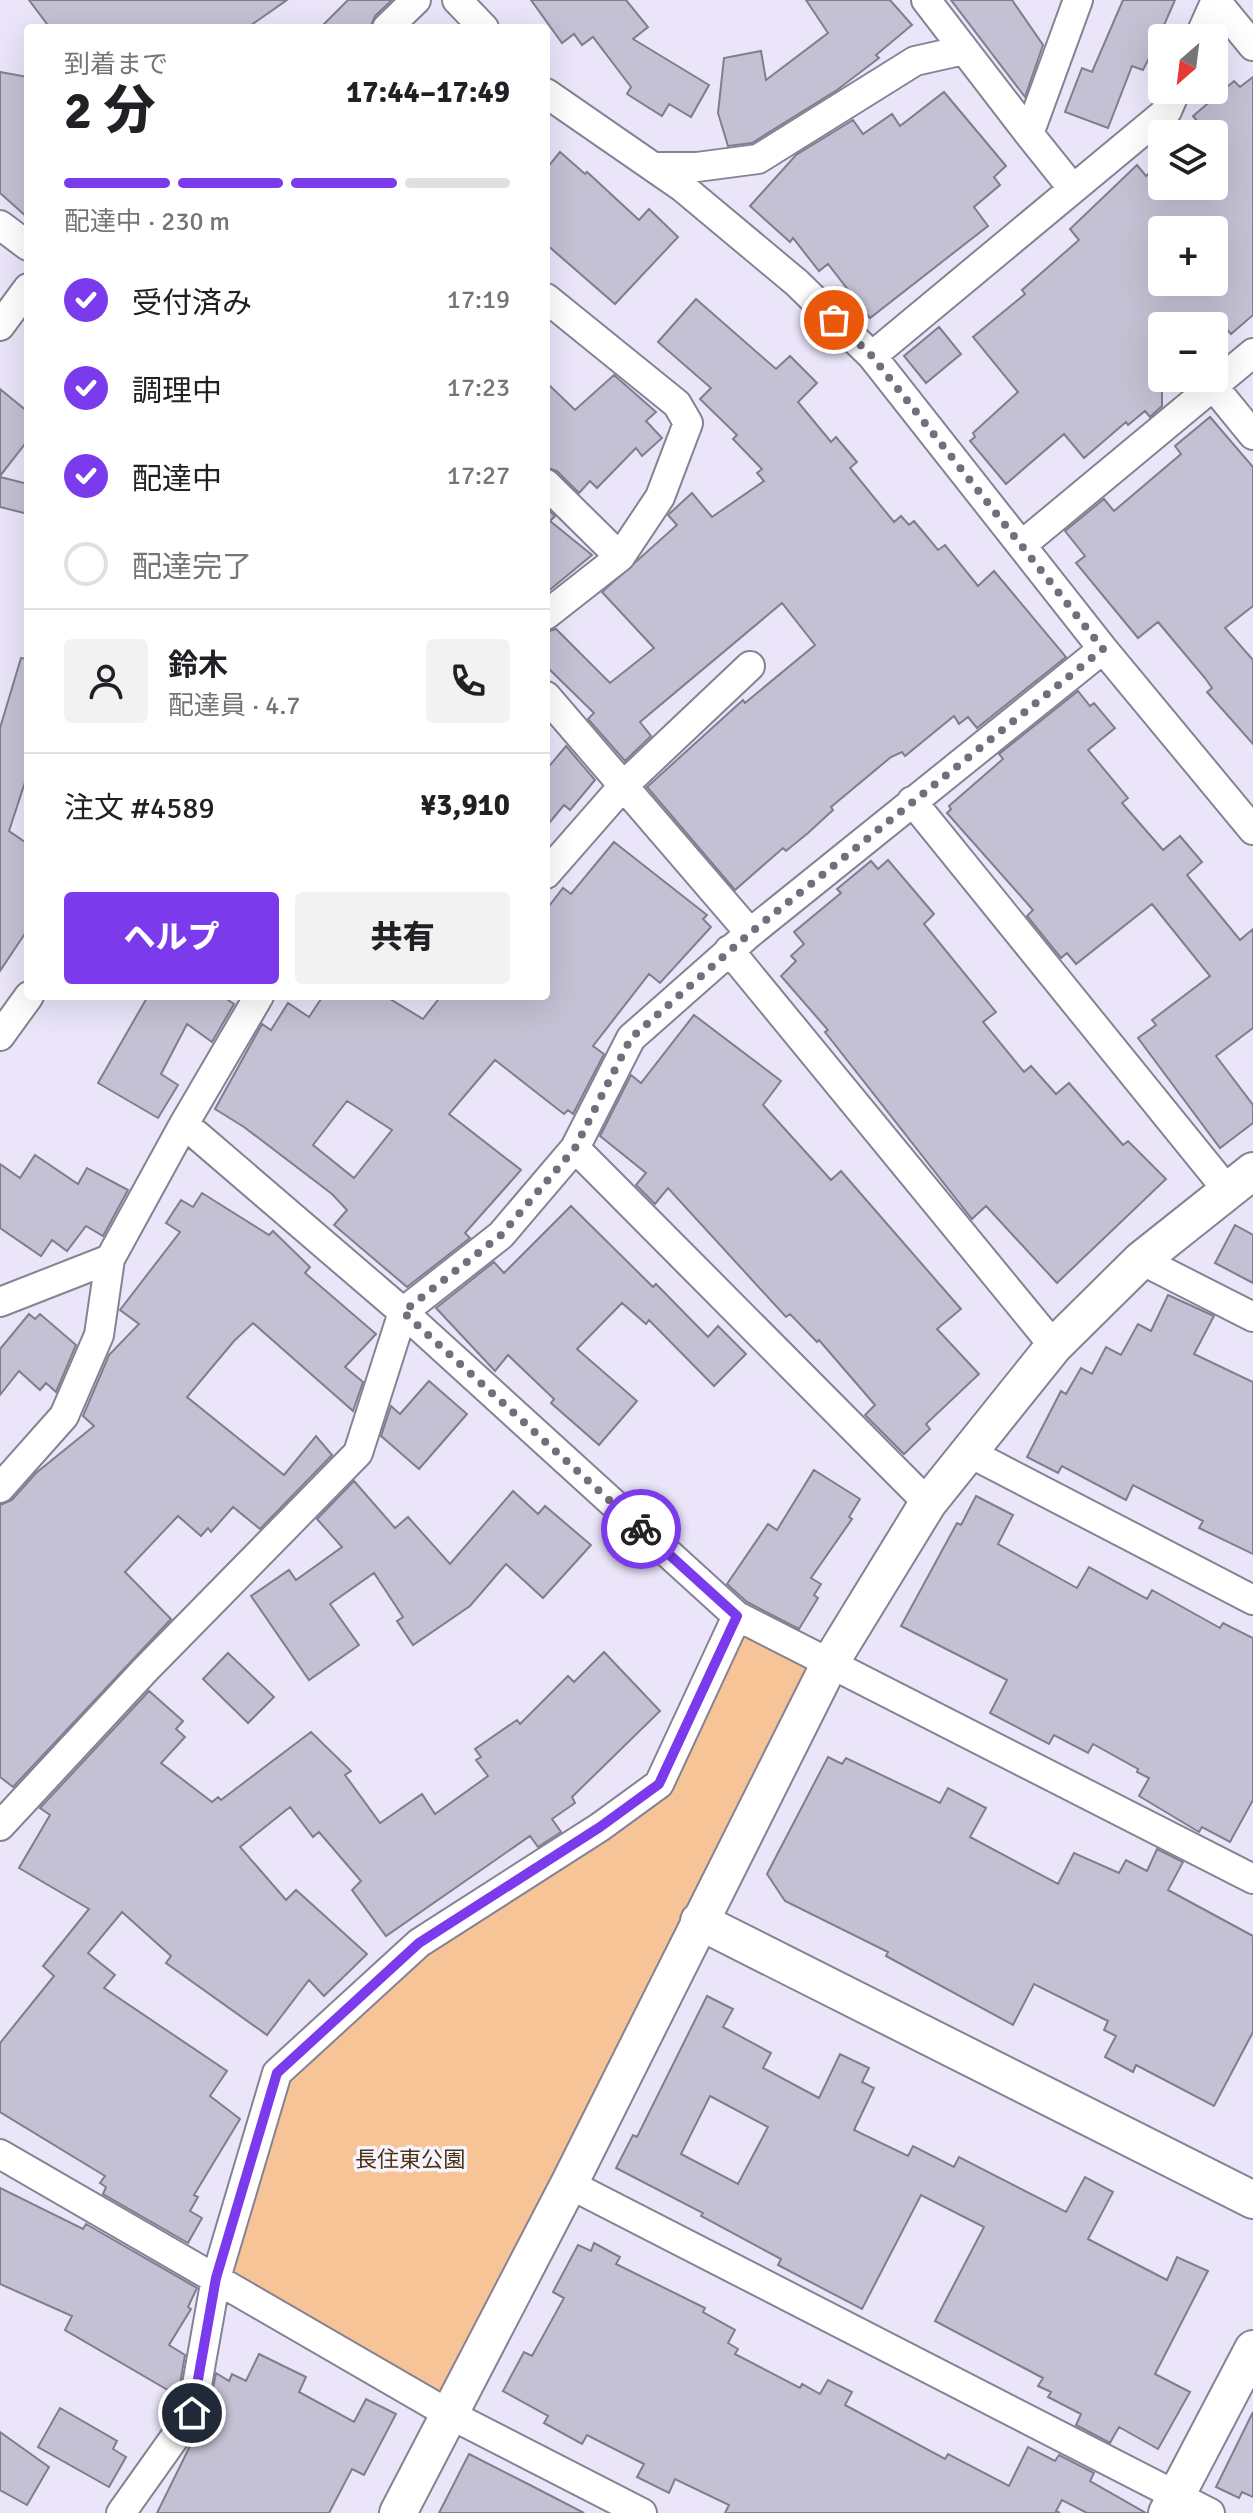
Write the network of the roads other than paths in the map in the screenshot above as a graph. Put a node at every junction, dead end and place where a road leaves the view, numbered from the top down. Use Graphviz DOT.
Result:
graph roads {
  1 [pos="416,0"];
  2 [pos="457,0"];
  3 [pos="926,0"];
  4 [pos="1078,0"];
  5 [pos="1216,0"];
  6 [pos="391,24"];
  7 [pos="480,24"];
  8 [pos="1205,24"];
  9 [pos="1253,46"];
  10 [pos="964,50"];
  11 [pos="550,100"];
  12 [pos="1170,104"];
  13 [pos="1029,134"];
  14 [pos="654,167"];
  15 [pos="1073,189"];
  16 [pos="0,225"];
  17 [pos="24,243"];
  18 [pos="24,293"];
  19 [pos="550,301"];
  20 [pos="0,326"];
  21 [pos="1253,353"];
  22 [pos="872,356"];
  23 [pos="1228,374"];
  24 [pos="1206,392"];
  25 [pos="1218,392"];
  26 [pos="1253,435"];
  27 [pos="550,488"];
  28 [pos="1023,544"];
  29 [pos="620,557"];
  30 [pos="550,612"];
  31 [pos="1103,649"];
  32 [pos="750,666"];
  33 [pos="550,701"];
  34 [pos="623,786"];
  35 [pos="912,801"];
  36 [pos="1253,830"];
  37 [pos="550,869"];
  38 [pos="739,941"];
  39 [pos="26,1000"];
  40 [pos="257,1000"];
  41 [pos="0,1036"];
  42 [pos="184,1124"];
  43 [pos="575,1148"];
  44 [pos="1241,1181"];
  45 [pos="110,1259"];
  46 [pos="1141,1260"];
  47 [pos="0,1302"];
  48 [pos="403,1312"];
  49 [pos="1253,1317"];
  50 [pos="1054,1346"];
  51 [pos="968,1452"];
  52 [pos="0,1488"];
  53 [pos="928,1503"];
  54 [pos="1253,1600"];
  55 [pos="737,1616"];
  56 [pos="830,1663"];
  57 [pos="0,1826"];
  58 [pos="1253,1879"];
  59 [pos="699,1921"];
  60 [pos="0,2154"];
  61 [pos="569,2184"];
  62 [pos="1253,2200"];
  63 [pos="216,2278"];
  64 [pos="1253,2349"];
  65 [pos="449,2414"];
  66 [pos="1172,2504"];
  67 [pos="121,2513"];
  68 [pos="398,2513"];
  69 [pos="642,2513"];
  70 [pos="1210,2513"];
  1 -- 6 [label="street"];
  2 -- 7 [label="street"];
  3 -- 10 [label="street"];
  4 -- 13 [label="street"];
  5 -- 8 [label="street"];
  5 -- 9 [label="street"];
  10 -- 13 [label="street"];
  10 -- 14 [label="street"];
  11 -- 14 [label="street"];
  12 -- 15 [label="street"];
  13 -- 15 [label="street"];
  14 -- 22 [label="street"];
  15 -- 22 [label="street"];
  16 -- 17 [label="street"];
  18 -- 20 [label="street"];
  19 -- 29 [label="street"];
  21 -- 23 [label="street"];
  22 -- 28 [label="street"];
  24 -- 28 [label="street"];
  25 -- 26 [label="street"];
  27 -- 29 [label="street"];
  28 -- 31 [label="street"];
  29 -- 30 [label="street"];
  31 -- 35 [label="street"];
  31 -- 36 [label="street"];
  32 -- 34 [label="street"];
  33 -- 34 [label="street"];
  34 -- 37 [label="street"];
  34 -- 38 [label="street"];
  35 -- 38 [label="street"];
  35 -- 44 [label="street"];
  38 -- 43 [label="street"];
  38 -- 50 [label="street"];
  39 -- 41 [label="street"];
  40 -- 42 [label="street"];
  42 -- 45 [label="street"];
  42 -- 48 [label="street"];
  43 -- 48 [label="street"];
  43 -- 53 [label="street"];
  44 -- 46 [label="street"];
  45 -- 47 [label="street"];
  45 -- 52 [label="street"];
  46 -- 49 [label="street"];
  46 -- 50 [label="street"];
  48 -- 55 [label="street"];
  48 -- 57 [label="street"];
  50 -- 51 [label="street"];
  51 -- 53 [label="street"];
  51 -- 54 [label="street"];
  53 -- 56 [label="street"];
  55 -- 56 [label="street"];
  55 -- 63 [label="street"];
  56 -- 58 [label="street"];
  56 -- 59 [label="street"];
  59 -- 61 [label="street"];
  59 -- 62 [label="street"];
  60 -- 63 [label="street"];
  61 -- 65 [label="street"];
  61 -- 66 [label="street"];
  63 -- 65 [label="street"];
  63 -- 67 [label="street"];
  64 -- 66 [label="street"];
  65 -- 68 [label="street"];
  65 -- 69 [label="street"];
  66 -- 70 [label="street"];
}
